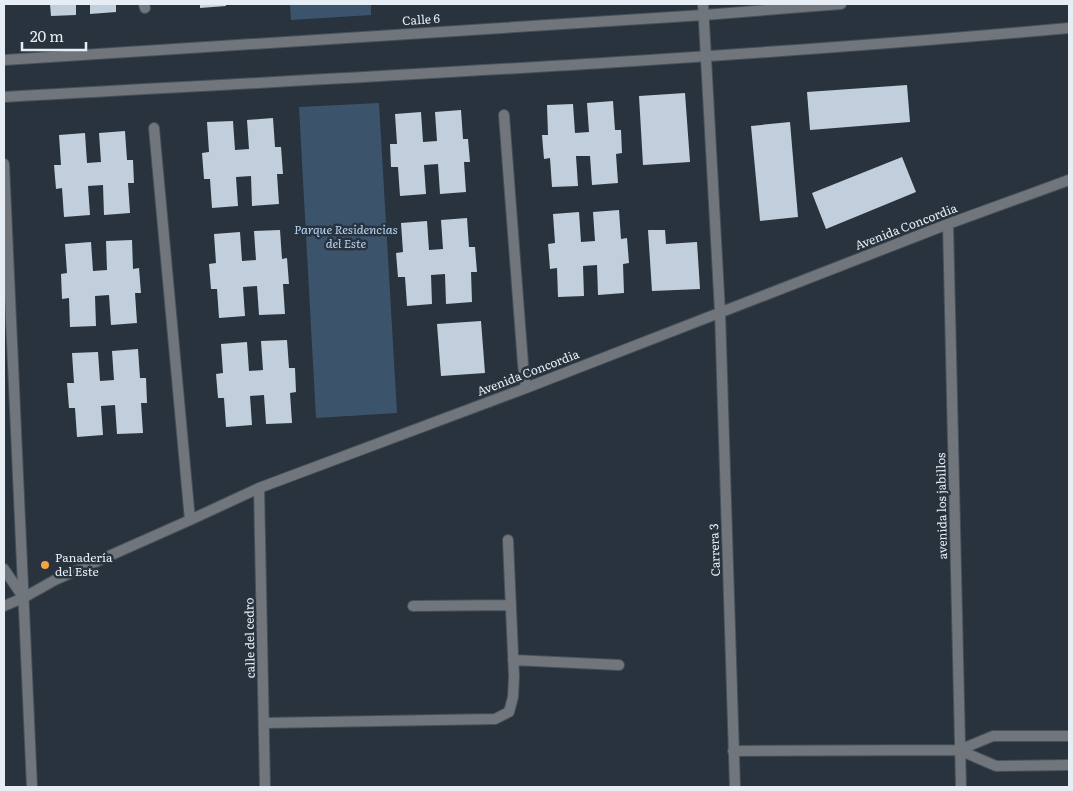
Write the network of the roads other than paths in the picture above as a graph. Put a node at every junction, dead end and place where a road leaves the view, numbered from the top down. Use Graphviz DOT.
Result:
graph roads {
  1 [pos="703,4"];
  2 [pos="841,4"];
  3 [pos="704,15"];
  4 [pos="1069,28"];
  5 [pos="707,57"];
  6 [pos="4,60"];
  7 [pos="4,97"];
  8 [pos="504,115"];
  9 [pos="154,128"];
  10 [pos="4,164"];
  11 [pos="1069,180"];
  12 [pos="948,224"];
  13 [pos="720,312"];
  14 [pos="526,388"];
  15 [pos="259,488"];
  16 [pos="190,520"];
  17 [pos="508,540"];
  18 [pos="4,569"];
  19 [pos="23,598"];
  20 [pos="511,605"];
  21 [pos="4,606"];
  22 [pos="413,606"];
  23 [pos="513,660"];
  24 [pos="619,665"];
  25 [pos="264,723"];
  26 [pos="1069,736"];
  27 [pos="959,750"];
  28 [pos="733,751"];
  29 [pos="1069,765"];
  30 [pos="32,787"];
  31 [pos="265,787"];
  32 [pos="735,787"];
  33 [pos="961,787"];
  1 -- 3 [label="street, Carrera 3"];
  2 -- 3 [label="street, Calle 6"];
  3 -- 5 [label="street, Carrera 3"];
  3 -- 6 [label="street, Calle 6"];
  4 -- 5 [label="street"];
  5 -- 7 [label="street"];
  5 -- 13 [label="street, Carrera 3"];
  8 -- 14 [label="street"];
  9 -- 16 [label="street"];
  10 -- 19 [label="street"];
  11 -- 12 [label="street, Avenida Concordia"];
  12 -- 13 [label="street, Avenida Concordia"];
  12 -- 27 [label="street, avenida los jabillos"];
  13 -- 14 [label="street, Avenida Concordia"];
  13 -- 28 [label="street, Carrera 3"];
  14 -- 15 [label="street, Avenida Concordia"];
  15 -- 16 [label="street, Avenida Concordia"];
  15 -- 25 [label="street, calle del cedro"];
  16 -- 19 [label="street, Avenida Concordia"];
  17 -- 20 [label="street"];
  18 -- 19 [label="street"];
  19 -- 21 [label="street, Avenida Concordia"];
  19 -- 30 [label="street"];
  20 -- 22 [label="street"];
  20 -- 23 [label="street"];
  23 -- 24 [label="street"];
  23 -- 25 [label="street"];
  25 -- 31 [label="street, calle del cedro"];
  26 -- 27 [label="street"];
  27 -- 28 [label="street"];
  27 -- 29 [label="street"];
  27 -- 33 [label="street, avenida los jabillos"];
  28 -- 32 [label="street, Carrera 3"];
}
